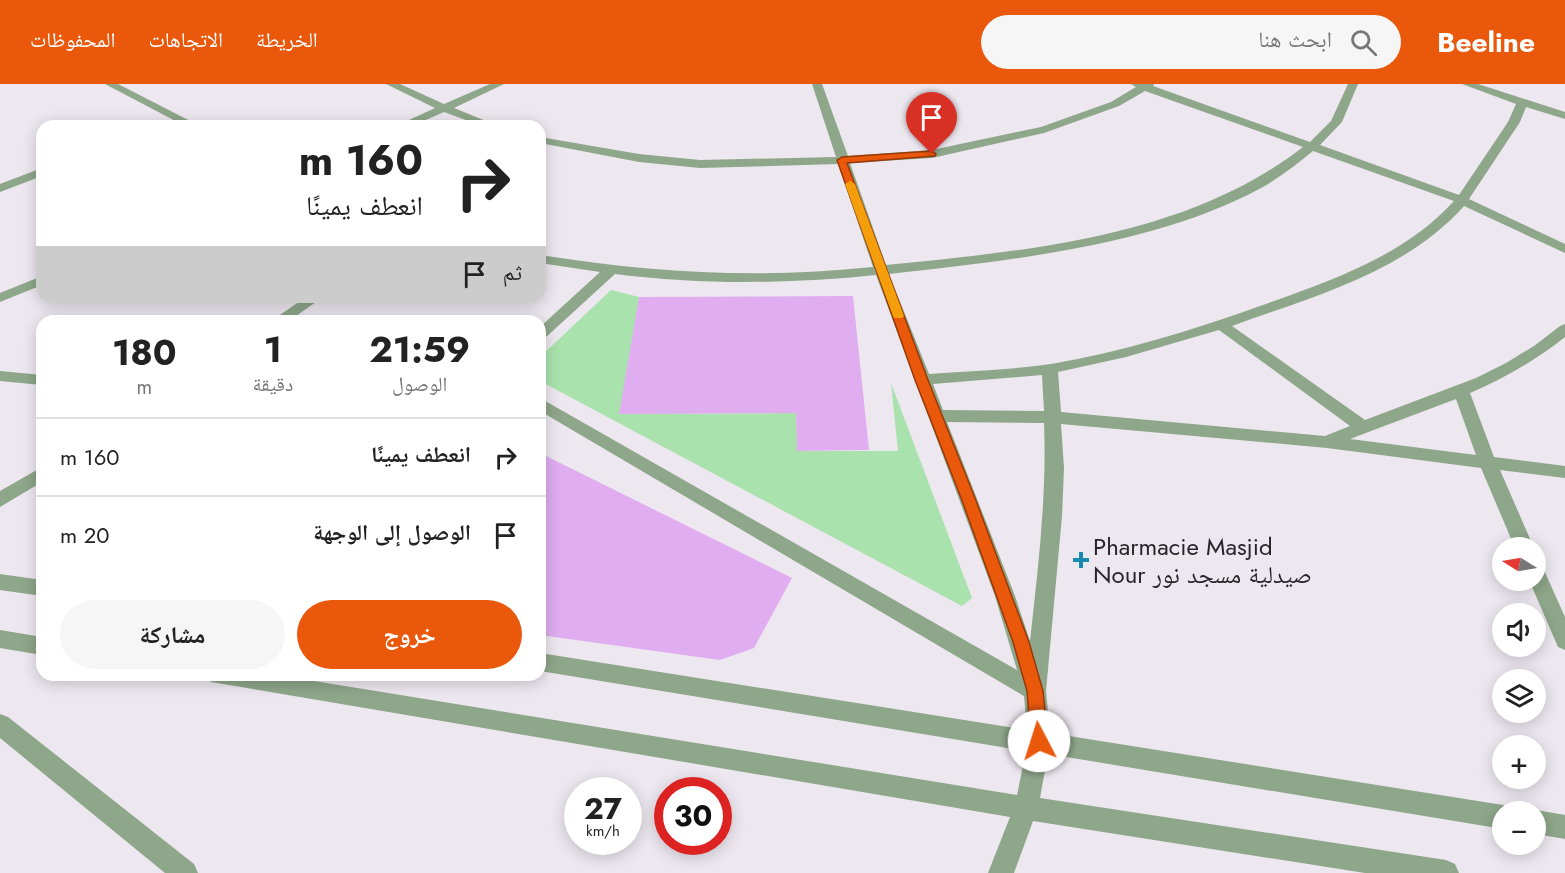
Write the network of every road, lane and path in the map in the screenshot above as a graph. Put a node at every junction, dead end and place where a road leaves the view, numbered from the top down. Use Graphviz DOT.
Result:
graph roads {
  1 [pos="110,84"];
  2 [pos="392,84"];
  3 [pos="499,84"];
  4 [pos="817,84"];
  5 [pos="1353,84"];
  6 [pos="1467,84"];
  7 [pos="1143,85"];
  8 [pos="1522,102"];
  9 [pos="445,108"];
  10 [pos="1565,116"];
  11 [pos="183,120"];
  12 [pos="416,120"];
  13 [pos="476,120"];
  14 [pos="546,141"];
  15 [pos="1310,146"];
  16 [pos="842,160"];
  17 [pos="36,174"];
  18 [pos="0,188"];
  19 [pos="1462,200"];
  20 [pos="1565,249"];
  21 [pos="546,260"];
  22 [pos="881,270"];
  23 [pos="610,271"];
  24 [pos="36,283"];
  25 [pos="0,298"];
  26 [pos="307,303"];
  27 [pos="288,315"];
  28 [pos="1221,325"];
  29 [pos="1565,329"];
  30 [pos="546,330"];
  31 [pos="1050,369"];
  32 [pos="0,376"];
  33 [pos="36,379"];
  34 [pos="922,380"];
  35 [pos="1461,390"];
  36 [pos="546,407"];
  37 [pos="935,416"];
  38 [pos="1052,417"];
  39 [pos="1362,426"];
  40 [pos="1327,442"];
  41 [pos="1488,464"];
  42 [pos="1565,472"];
  43 [pos="36,477"];
  44 [pos="0,500"];
  45 [pos="1520,537"];
  46 [pos="0,582"];
  47 [pos="36,587"];
  48 [pos="1543,591"];
  49 [pos="0,639"];
  50 [pos="1565,641"];
  51 [pos="36,645"];
  52 [pos="546,663"];
  53 [pos="255,681"];
  54 [pos="1035,691"];
  55 [pos="0,724"];
  56 [pos="1039,741"];
  57 [pos="1026,808"];
  58 [pos="1492,815"];
  59 [pos="1546,824"];
  60 [pos="1565,827"];
  61 [pos="185,873"];
  62 [pos="1000,873"];
  63 [pos="1446,873"];
  1 -- 11 [label="street"];
  2 -- 9 [label="street"];
  3 -- 9 [label="street"];
  4 -- 16 [label="street"];
  5 -- 15 [label="street"];
  6 -- 8 [label="street"];
  7 -- 15 [label="street"];
  7 -- 16 [label="street"];
  8 -- 10 [label="street"];
  8 -- 19 [label="street"];
  9 -- 12 [label="street"];
  9 -- 13 [label="street"];
  14 -- 16 [label="street"];
  15 -- 19 [label="street"];
  15 -- 22 [label="street"];
  16 -- 22 [label="street"];
  17 -- 18 [label="street"];
  19 -- 20 [label="street"];
  19 -- 28 [label="street"];
  21 -- 23 [label="street"];
  22 -- 23 [label="street"];
  22 -- 34 [label="street"];
  23 -- 30 [label="street"];
  24 -- 25 [label="street"];
  26 -- 27 [label="street"];
  28 -- 31 [label="street"];
  28 -- 39 [label="street"];
  29 -- 35 [label="street"];
  31 -- 34 [label="street"];
  31 -- 38 [label="street"];
  32 -- 33 [label="street"];
  34 -- 37 [label="street"];
  35 -- 39 [label="street"];
  35 -- 41 [label="street"];
  36 -- 54 [label="street"];
  37 -- 38 [label="street"];
  37 -- 54 [label="street"];
  38 -- 40 [label="street"];
  38 -- 54 [label="street"];
  39 -- 40 [label="street"];
  40 -- 41 [label="street"];
  41 -- 42 [label="street"];
  41 -- 45 [label="street"];
  43 -- 44 [label="street"];
  46 -- 47 [label="street"];
  48 -- 50 [label="street"];
  49 -- 51 [label="street"];
  52 -- 56 [label="street"];
  53 -- 57 [label="street"];
  54 -- 56 [label="street"];
  55 -- 61 [label="street"];
  56 -- 57 [label="street"];
  56 -- 58 [label="street"];
  57 -- 62 [label="street"];
  57 -- 63 [label="street"];
  59 -- 60 [label="street"];
}
